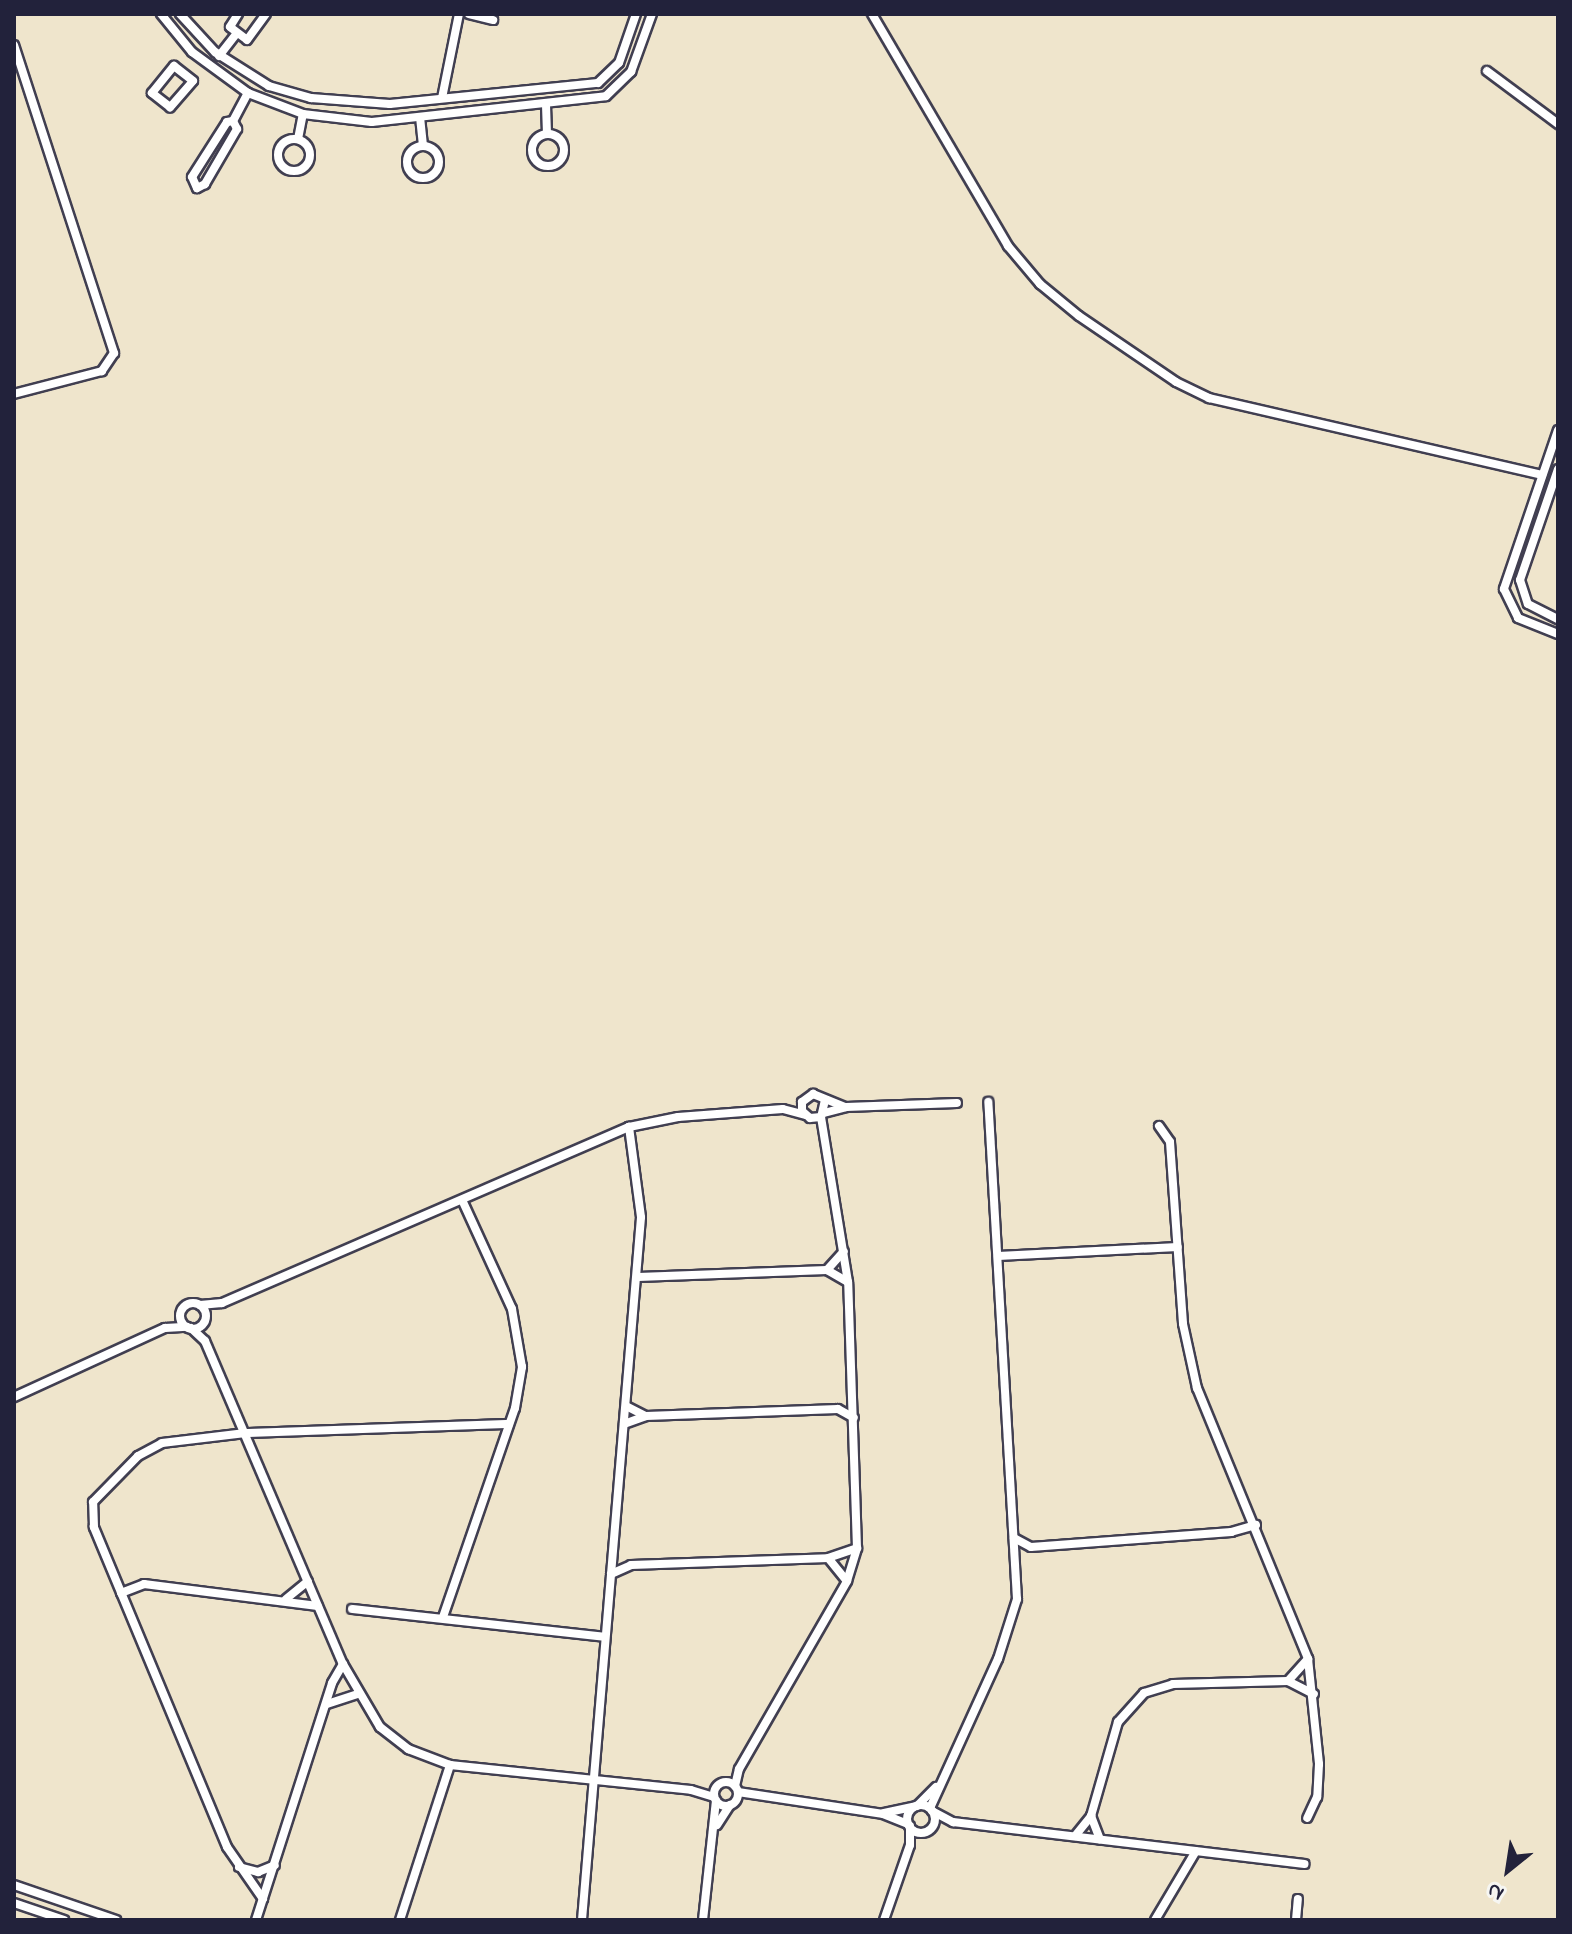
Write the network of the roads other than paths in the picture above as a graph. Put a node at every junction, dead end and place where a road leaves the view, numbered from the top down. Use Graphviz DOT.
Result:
graph roads {
  1 [pos="161,14"];
  2 [pos="180,14"];
  3 [pos="238,14"];
  4 [pos="266,14"];
  5 [pos="459,14"];
  6 [pos="469,14"];
  7 [pos="636,14"];
  8 [pos="652,14"];
  9 [pos="872,14"];
  10 [pos="493,20"];
  11 [pos="237,33"];
  12 [pos="14,45"];
  13 [pos="219,56"];
  14 [pos="200,59"];
  15 [pos="1487,71"];
  16 [pos="187,72"];
  17 [pos="264,84"];
  18 [pos="248,93"];
  19 [pos="258,98"];
  20 [pos="442,98"];
  21 [pos="546,105"];
  22 [pos="303,114"];
  23 [pos="420,117"];
  24 [pos="233,121"];
  25 [pos="1558,124"];
  26 [pos="547,133"];
  27 [pos="298,139"];
  28 [pos="423,145"];
  29 [pos="14,394"];
  30 [pos="1558,430"];
  31 [pos="1558,469"];
  32 [pos="1542,475"];
  33 [pos="1558,619"];
  34 [pos="1558,634"];
  35 [pos="805,1097"];
  36 [pos="825,1100"];
  37 [pos="988,1102"];
  38 [pos="957,1103"];
  39 [pos="846,1107"];
  40 [pos="783,1109"];
  41 [pos="823,1115"];
  42 [pos="807,1117"];
  43 [pos="1159,1126"];
  44 [pos="629,1127"];
  45 [pos="820,1133"];
  46 [pos="462,1200"];
  47 [pos="1178,1247"];
  48 [pos="844,1251"];
  49 [pos="998,1256"];
  50 [pos="827,1270"];
  51 [pos="638,1277"];
  52 [pos="848,1282"];
  53 [pos="222,1303"];
  54 [pos="200,1305"];
  55 [pos="182,1310"];
  56 [pos="205,1320"];
  57 [pos="189,1327"];
  58 [pos="165,1328"];
  59 [pos="205,1341"];
  60 [pos="854,1396"];
  61 [pos="14,1397"];
  62 [pos="626,1406"];
  63 [pos="838,1409"];
  64 [pos="646,1416"];
  65 [pos="854,1418"];
  66 [pos="509,1424"];
  67 [pos="624,1424"];
  68 [pos="245,1433"];
  69 [pos="1256,1525"];
  70 [pos="1014,1538"];
  71 [pos="1031,1547"];
  72 [pos="857,1548"];
  73 [pos="612,1553"];
  74 [pos="828,1558"];
  75 [pos="1016,1559"];
  76 [pos="631,1565"];
  77 [pos="611,1574"];
  78 [pos="308,1581"];
  79 [pos="847,1581"];
  80 [pos="300,1592"];
  81 [pos="121,1593"];
  82 [pos="285,1599"];
  83 [pos="303,1606"];
  84 [pos="318,1606"];
  85 [pos="352,1609"];
  86 [pos="443,1617"];
  87 [pos="604,1637"];
  88 [pos="1308,1659"];
  89 [pos="343,1664"];
  90 [pos="1288,1681"];
  91 [pos="358,1694"];
  92 [pos="1315,1695"];
  93 [pos="327,1705"];
  94 [pos="450,1765"];
  95 [pos="739,1769"];
  96 [pos="591,1780"];
  97 [pos="720,1784"];
  98 [pos="936,1787"];
  99 [pos="737,1789"];
  100 [pos="691,1790"];
  101 [pos="754,1798"];
  102 [pos="715,1799"];
  103 [pos="732,1804"];
  104 [pos="915,1806"];
  105 [pos="931,1809"];
  106 [pos="883,1814"];
  107 [pos="1091,1816"];
  108 [pos="1307,1818"];
  109 [pos="953,1822"];
  110 [pos="717,1825"];
  111 [pos="909,1825"];
  112 [pos="926,1831"];
  113 [pos="1075,1836"];
  114 [pos="1100,1839"];
  115 [pos="910,1845"];
  116 [pos="1173,1848"];
  117 [pos="1196,1851"];
  118 [pos="275,1864"];
  119 [pos="1304,1864"];
  120 [pos="239,1867"];
  121 [pos="1179,1874"];
  122 [pos="14,1885"];
  123 [pos="263,1899"];
  124 [pos="1298,1899"];
  125 [pos="14,1903"];
  126 [pos="402,1918"];
  127 [pos="64,1920"];
  128 [pos="116,1920"];
  129 [pos="256,1920"];
  130 [pos="582,1920"];
  131 [pos="703,1920"];
  132 [pos="884,1920"];
  133 [pos="1155,1920"];
  134 [pos="1296,1920"];
  1 -- 14 [label="street"];
  2 -- 13 [label="street"];
  3 -- 11 [label="street"];
  4 -- 11 [label="street"];
  5 -- 20 [label="street"];
  6 -- 10 [label="street"];
  7 -- 20 [label="street"];
  8 -- 21 [label="street"];
  9 -- 32 [label="street"];
  11 -- 13 [label="street"];
  12 -- 29 [label="street"];
  13 -- 17 [label="street"];
  14 -- 16 [label="street"];
  14 -- 18 [label="street"];
  15 -- 25 [label="street"];
  16 -- 16 [label="street"];
  17 -- 19 [label="street"];
  17 -- 20 [label="street"];
  18 -- 19 [label="street"];
  18 -- 24 [label="street"];
  19 -- 22 [label="street"];
  21 -- 23 [label="street"];
  21 -- 26 [label="street"];
  22 -- 23 [label="street"];
  22 -- 27 [label="street"];
  23 -- 28 [label="street"];
  24 -- 24 [label="street"];
  26 -- 26 [label="street"];
  27 -- 27 [label="street"];
  28 -- 28 [label="street"];
  30 -- 32 [label="street"];
  31 -- 33 [label="street"];
  32 -- 34 [label="street"];
  35 -- 36 [label="street"];
  35 -- 40 [label="street"];
  35 -- 42 [label="street"];
  36 -- 39 [label="street"];
  36 -- 41 [label="street"];
  37 -- 49 [label="street"];
  38 -- 39 [label="street"];
  39 -- 41 [label="street"];
  40 -- 42 [label="street"];
  40 -- 44 [label="street"];
  41 -- 42 [label="street"];
  41 -- 45 [label="street"];
  42 -- 45 [label="street"];
  43 -- 47 [label="street"];
  44 -- 46 [label="street"];
  44 -- 51 [label="street"];
  45 -- 48 [label="street"];
  46 -- 53 [label="street"];
  46 -- 66 [label="street"];
  47 -- 49 [label="street"];
  47 -- 69 [label="street"];
  48 -- 50 [label="street"];
  48 -- 52 [label="street"];
  49 -- 70 [label="street"];
  50 -- 51 [label="street"];
  50 -- 52 [label="street"];
  51 -- 62 [label="street"];
  52 -- 60 [label="street"];
  53 -- 54 [label="street"];
  53 -- 56 [label="street"];
  54 -- 55 [label="street"];
  54 -- 56 [label="street"];
  55 -- 57 [label="street"];
  55 -- 58 [label="street"];
  56 -- 57 [label="street"];
  56 -- 59 [label="street"];
  57 -- 58 [label="street"];
  57 -- 59 [label="street"];
  58 -- 61 [label="street"];
  59 -- 68 [label="street"];
  60 -- 63 [label="street"];
  60 -- 65 [label="street"];
  62 -- 64 [label="street"];
  62 -- 67 [label="street"];
  63 -- 64 [label="street"];
  63 -- 65 [label="street"];
  64 -- 67 [label="street"];
  65 -- 72 [label="street"];
  66 -- 68 [label="street"];
  66 -- 86 [label="street"];
  67 -- 73 [label="street"];
  68 -- 78 [label="street"];
  68 -- 81 [label="street"];
  69 -- 71 [label="street"];
  69 -- 88 [label="street"];
  70 -- 71 [label="street"];
  70 -- 75 [label="street"];
  71 -- 75 [label="street"];
  72 -- 74 [label="street"];
  72 -- 79 [label="street"];
  73 -- 76 [label="street"];
  73 -- 77 [label="street"];
  74 -- 76 [label="street"];
  74 -- 79 [label="street"];
  75 -- 98 [label="street"];
  76 -- 77 [label="street"];
  77 -- 87 [label="street"];
  78 -- 80 [label="street"];
  78 -- 84 [label="street"];
  79 -- 95 [label="street"];
  80 -- 82 [label="street"];
  80 -- 83 [label="street"];
  81 -- 82 [label="street"];
  81 -- 120 [label="street"];
  82 -- 83 [label="street"];
  83 -- 84 [label="street"];
  84 -- 89 [label="street"];
  85 -- 86 [label="street"];
  86 -- 87 [label="street"];
  87 -- 96 [label="street"];
  88 -- 90 [label="street"];
  88 -- 92 [label="street"];
  89 -- 91 [label="street"];
  89 -- 93 [label="street"];
  90 -- 92 [label="street"];
  90 -- 107 [label="street"];
  91 -- 93 [label="street"];
  91 -- 94 [label="street"];
  92 -- 108 [label="street"];
  93 -- 118 [label="street"];
  94 -- 96 [label="street"];
  94 -- 126 [label="street"];
  95 -- 97 [label="street"];
  95 -- 99 [label="street"];
  96 -- 100 [label="street"];
  96 -- 130 [label="street"];
  97 -- 99 [label="street"];
  97 -- 100 [label="street"];
  97 -- 102 [label="street"];
  98 -- 104 [label="street"];
  98 -- 105 [label="street"];
  99 -- 101 [label="street"];
  99 -- 103 [label="street"];
  100 -- 102 [label="street"];
  101 -- 103 [label="street"];
  101 -- 106 [label="street"];
  102 -- 103 [label="street"];
  102 -- 110 [label="street"];
  103 -- 110 [label="street"];
  104 -- 105 [label="street"];
  104 -- 106 [label="street"];
  104 -- 111 [label="street"];
  105 -- 109 [label="street"];
  105 -- 112 [label="street"];
  106 -- 111 [label="street"];
  107 -- 113 [label="street"];
  107 -- 114 [label="street"];
  109 -- 112 [label="street"];
  109 -- 113 [label="street"];
  110 -- 131 [label="street"];
  111 -- 112 [label="street"];
  111 -- 115 [label="street"];
  112 -- 115 [label="street"];
  113 -- 114 [label="street"];
  114 -- 116 [label="street"];
  115 -- 132 [label="street"];
  116 -- 117 [label="street"];
  116 -- 121 [label="street"];
  117 -- 119 [label="street"];
  117 -- 121 [label="street"];
  118 -- 120 [label="street"];
  118 -- 123 [label="street"];
  120 -- 123 [label="street"];
  121 -- 133 [label="street"];
  122 -- 128 [label="street"];
  123 -- 129 [label="street"];
  124 -- 134 [label="street"];
  125 -- 127 [label="street"];
}
